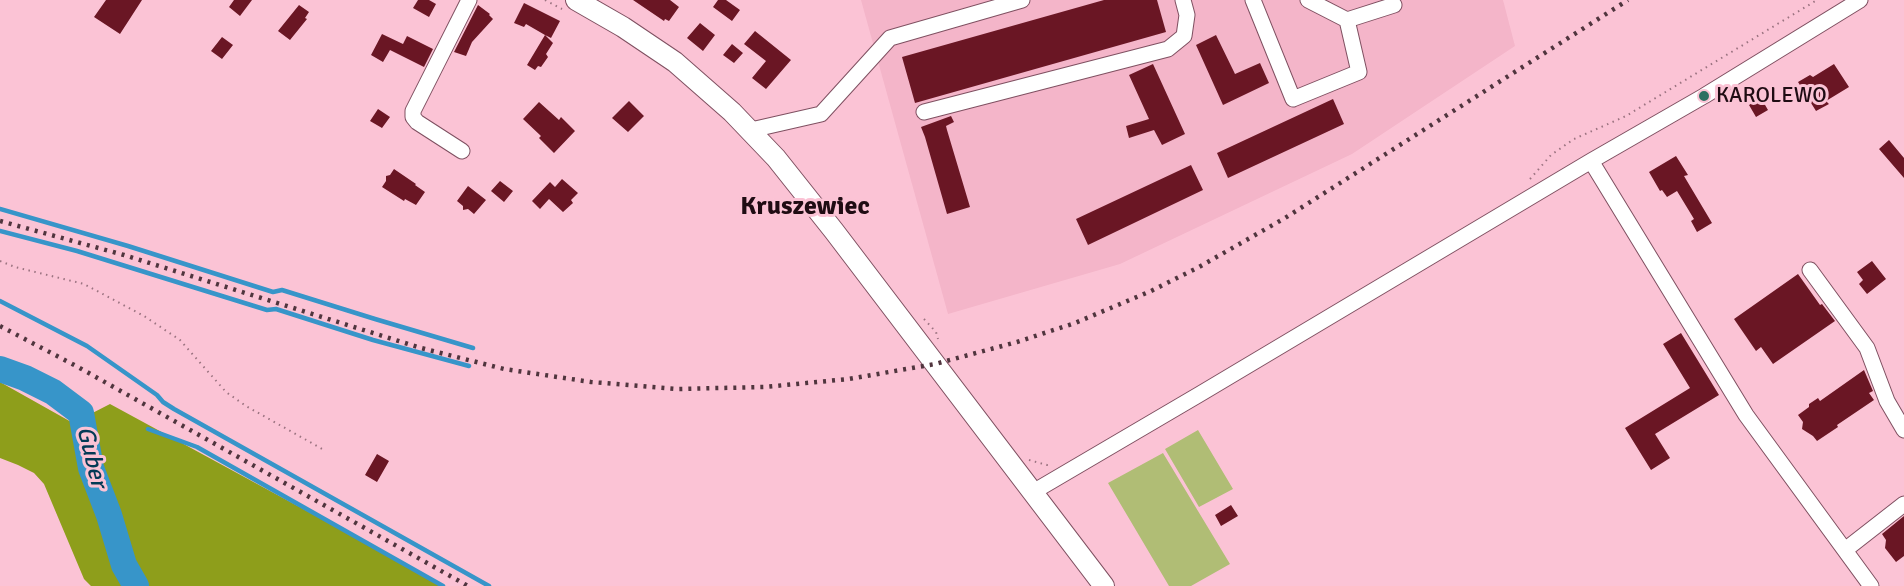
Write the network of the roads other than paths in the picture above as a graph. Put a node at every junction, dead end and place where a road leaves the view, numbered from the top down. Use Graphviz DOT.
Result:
graph roads {
  1 [pos="469,0"];
  2 [pos="576,0"];
  3 [pos="1022,0"];
  4 [pos="1183,0"];
  5 [pos="1253,0"];
  6 [pos="1308,0"];
  7 [pos="1860,0"];
  8 [pos="1394,5"];
  9 [pos="1347,20"];
  10 [pos="924,112"];
  11 [pos="751,130"];
  12 [pos="462,152"];
  13 [pos="1591,161"];
  14 [pos="1810,270"];
  15 [pos="1904,430"];
  16 [pos="1033,492"];
  17 [pos="1904,504"];
  18 [pos="1845,550"];
  19 [pos="1104,586"];
  20 [pos="1871,586"];
  1 -- 12 [label="street"];
  2 -- 11 [label="main road"];
  3 -- 11 [label="street"];
  4 -- 10 [label="street"];
  5 -- 9 [label="street"];
  6 -- 9 [label="street"];
  7 -- 13 [label="street"];
  8 -- 9 [label="street"];
  11 -- 16 [label="main road"];
  13 -- 16 [label="street"];
  13 -- 18 [label="street"];
  14 -- 15 [label="street"];
  16 -- 19 [label="main road"];
  17 -- 18 [label="street"];
  18 -- 20 [label="street"];
}
